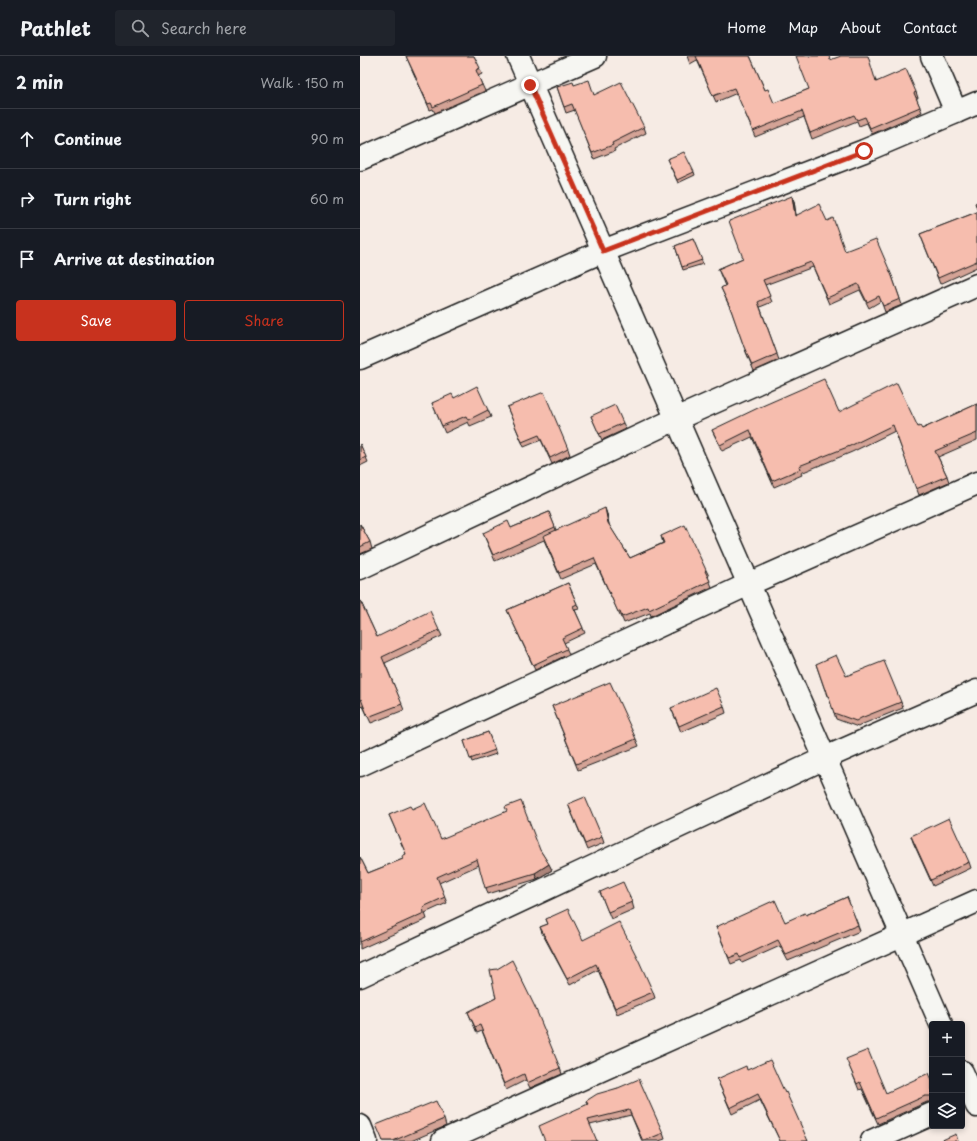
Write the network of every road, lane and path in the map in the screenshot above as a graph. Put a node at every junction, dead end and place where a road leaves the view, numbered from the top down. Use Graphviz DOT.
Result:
graph roads {
  1 [pos="518,56"];
  2 [pos="595,56"];
  3 [pos="932,56"];
  4 [pos="530,85"];
  5 [pos="977,103"];
  6 [pos="956,112"];
  7 [pos="360,159"];
  8 [pos="603,251"];
  9 [pos="977,285"];
  10 [pos="360,358"];
  11 [pos="676,419"];
  12 [pos="977,483"];
  13 [pos="360,568"];
  14 [pos="749,584"];
  15 [pos="977,691"];
  16 [pos="825,758"];
  17 [pos="360,765"];
  18 [pos="977,901"];
  19 [pos="902,935"];
  20 [pos="360,976"];
  21 [pos="940,1021"];
  22 [pos="965,1080"];
  23 [pos="972,1100"];
  24 [pos="929,1115"];
  25 [pos="360,1126"];
  26 [pos="366,1141"];
  27 [pos="443,1141"];
  28 [pos="872,1141"];
  1 -- 4 [label="street"];
  2 -- 4 [label="street"];
  3 -- 6 [label="street"];
  4 -- 7 [label="street"];
  4 -- 8 [label="street"];
  5 -- 6 [label="street"];
  6 -- 8 [label="street"];
  8 -- 10 [label="street"];
  8 -- 11 [label="street"];
  9 -- 11 [label="street"];
  11 -- 13 [label="street"];
  11 -- 14 [label="street"];
  12 -- 14 [label="street"];
  14 -- 16 [label="street"];
  14 -- 17 [label="street"];
  15 -- 16 [label="street"];
  16 -- 19 [label="street"];
  16 -- 20 [label="street"];
  18 -- 19 [label="street"];
  19 -- 21 [label="street"];
  19 -- 27 [label="street"];
  22 -- 23 [label="street"];
  24 -- 28 [label="street"];
  25 -- 26 [label="street"];
}
